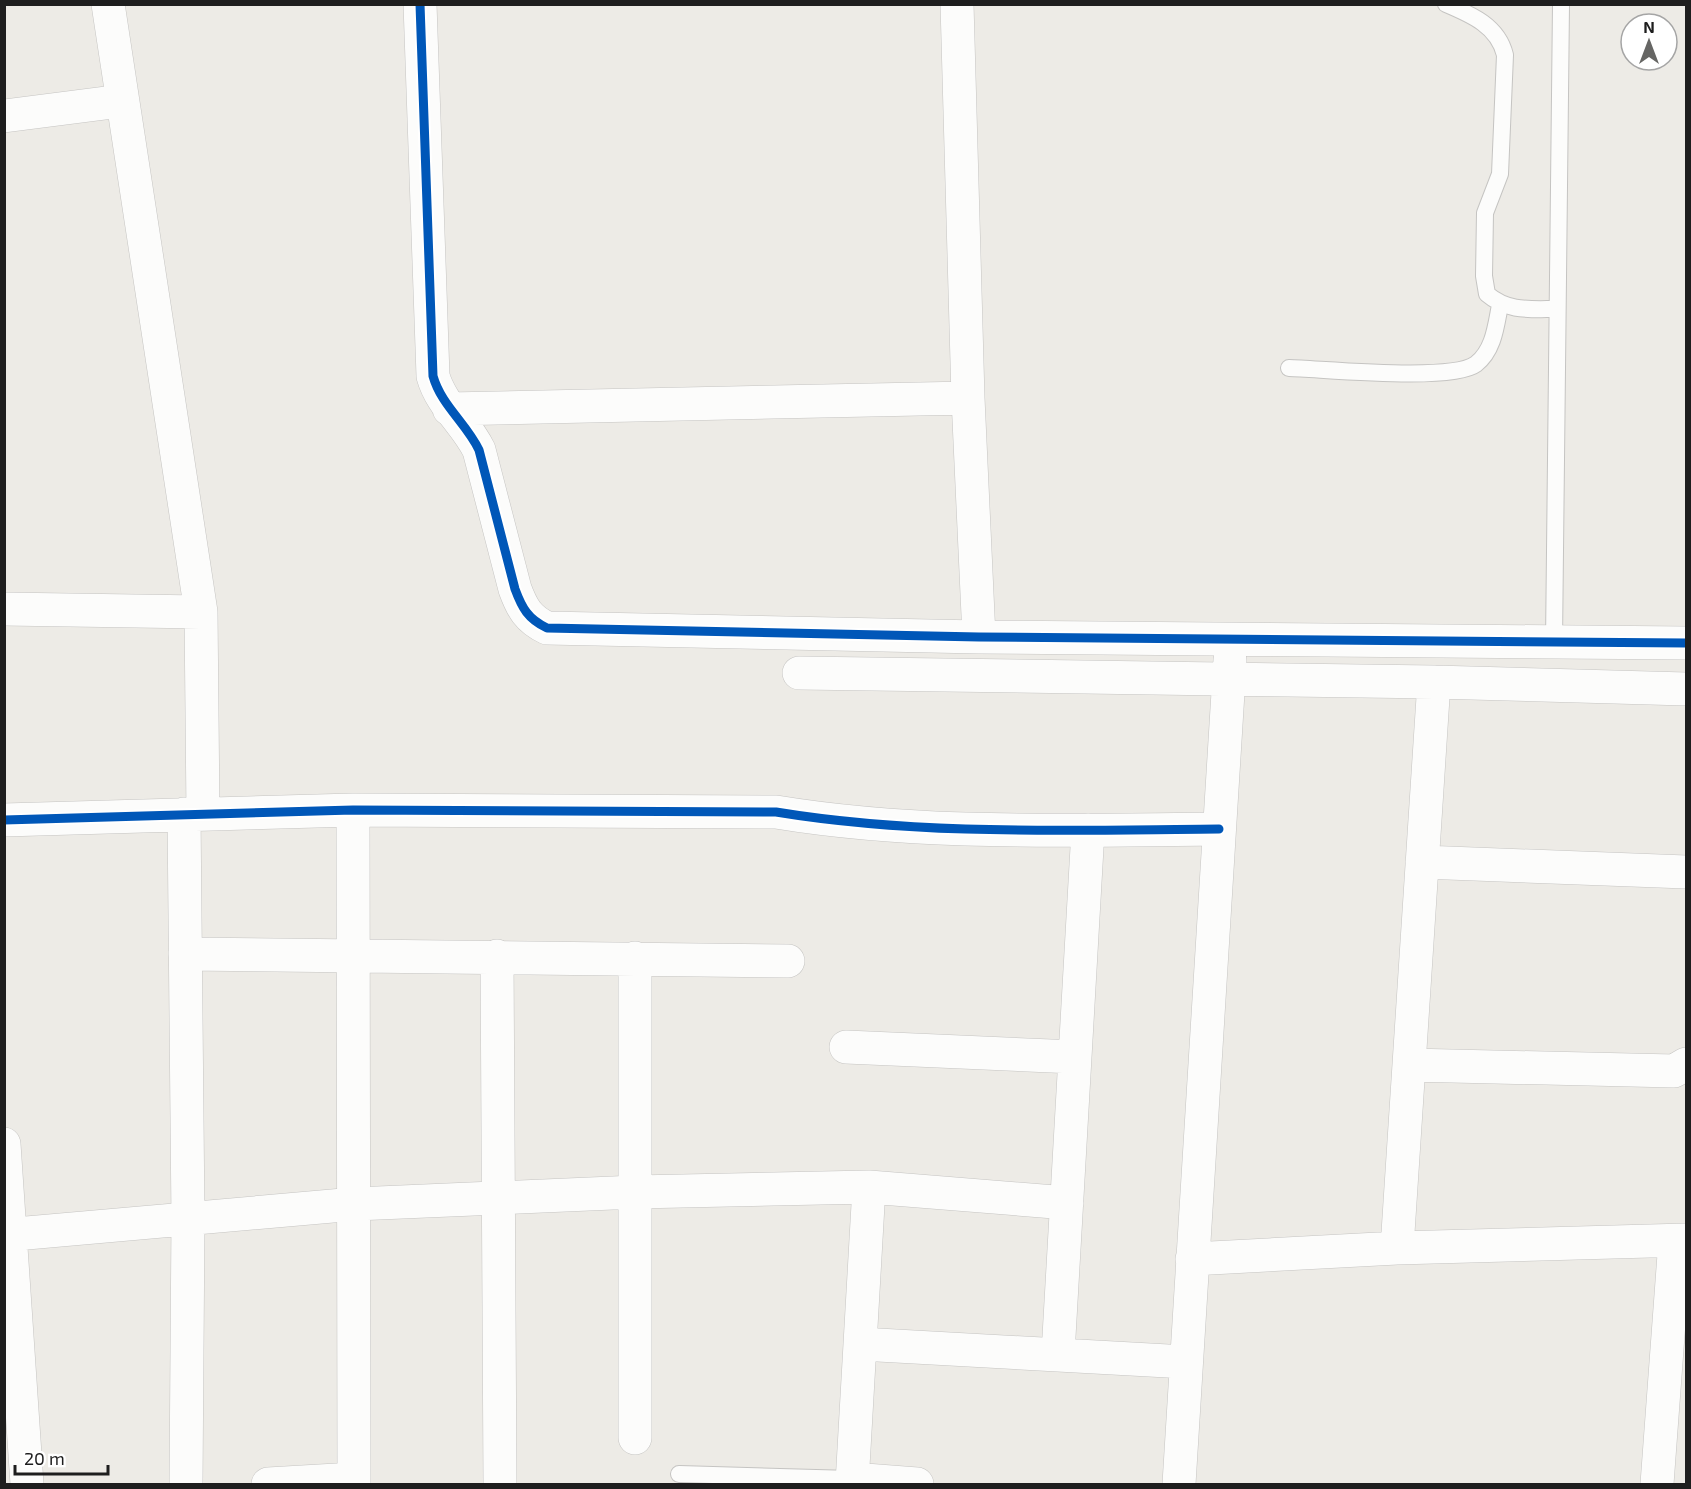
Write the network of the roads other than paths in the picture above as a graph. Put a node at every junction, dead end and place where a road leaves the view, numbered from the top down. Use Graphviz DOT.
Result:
graph roads {
  1 [pos="108,4"];
  2 [pos="420,4"];
  3 [pos="957,4"];
  4 [pos="1446,4"];
  5 [pos="1561,4"];
  6 [pos="121,101"];
  7 [pos="4,116"];
  8 [pos="1500,305"];
  9 [pos="1557,309"];
  10 [pos="1289,368"];
  11 [pos="968,398"];
  12 [pos="449,409"];
  13 [pos="4,609"];
  14 [pos="201,612"];
  15 [pos="979,636"];
  16 [pos="1230,640"];
  17 [pos="1554,642"];
  18 [pos="1686,643"];
  19 [pos="799,673"];
  20 [pos="1229,681"];
  21 [pos="1434,682"];
  22 [pos="1686,689"];
  23 [pos="353,810"];
  24 [pos="194,814"];
  25 [pos="4,820"];
  26 [pos="1219,828"];
  27 [pos="1088,830"];
  28 [pos="1422,862"];
  29 [pos="1686,872"];
  30 [pos="185,954"];
  31 [pos="354,954"];
  32 [pos="497,956"];
  33 [pos="635,958"];
  34 [pos="788,961"];
  35 [pos="846,1047"];
  36 [pos="1075,1057"];
  37 [pos="1686,1064"];
  38 [pos="1409,1065"];
  39 [pos="4,1144"];
  40 [pos="869,1187"];
  41 [pos="636,1191"];
  42 [pos="500,1197"];
  43 [pos="1067,1203"];
  44 [pos="355,1204"];
  45 [pos="188,1219"];
  46 [pos="8,1235"];
  47 [pos="1681,1240"];
  48 [pos="1397,1248"];
  49 [pos="1192,1259"];
  50 [pos="860,1344"];
  51 [pos="1058,1354"];
  52 [pos="1186,1362"];
  53 [pos="635,1438"];
  54 [pos="679,1474"];
  55 [pos="354,1482"];
  56 [pos="852,1482"];
  57 [pos="27,1485"];
  58 [pos="186,1485"];
  59 [pos="268,1485"];
  60 [pos="500,1485"];
  61 [pos="917,1485"];
  62 [pos="1179,1485"];
  63 [pos="1657,1485"];
  1 -- 6 [label="street"];
  2 -- 12 [label="street"];
  3 -- 11 [label="street"];
  4 -- 8 [label="lane"];
  5 -- 9 [label="lane"];
  6 -- 7 [label="street"];
  6 -- 14 [label="street"];
  8 -- 9 [label="lane"];
  8 -- 10 [label="lane"];
  9 -- 17 [label="lane"];
  11 -- 12 [label="street"];
  11 -- 15 [label="street"];
  12 -- 15 [label="street"];
  13 -- 14 [label="street"];
  14 -- 24 [label="street"];
  15 -- 16 [label="street"];
  16 -- 17 [label="street"];
  16 -- 20 [label="street"];
  17 -- 18 [label="street"];
  19 -- 20 [label="street"];
  20 -- 21 [label="street"];
  20 -- 26 [label="street"];
  21 -- 22 [label="street"];
  21 -- 28 [label="street"];
  23 -- 24 [label="street"];
  23 -- 27 [label="street"];
  23 -- 31 [label="street"];
  24 -- 25 [label="street"];
  24 -- 30 [label="street"];
  26 -- 27 [label="street"];
  26 -- 49 [label="street"];
  27 -- 36 [label="street"];
  28 -- 29 [label="street"];
  28 -- 38 [label="street"];
  30 -- 31 [label="street"];
  30 -- 45 [label="street"];
  31 -- 32 [label="street"];
  31 -- 44 [label="street"];
  32 -- 33 [label="street"];
  32 -- 42 [label="street"];
  33 -- 34 [label="street"];
  33 -- 41 [label="street"];
  35 -- 36 [label="street"];
  36 -- 43 [label="street"];
  37 -- 38 [label="street"];
  38 -- 48 [label="street"];
  39 -- 46 [label="street"];
  40 -- 41 [label="street"];
  40 -- 43 [label="street"];
  40 -- 50 [label="street"];
  41 -- 42 [label="street"];
  41 -- 53 [label="street"];
  42 -- 44 [label="street"];
  42 -- 60 [label="street"];
  43 -- 51 [label="street"];
  44 -- 45 [label="street"];
  44 -- 55 [label="street"];
  45 -- 46 [label="street"];
  45 -- 58 [label="street"];
  46 -- 57 [label="street"];
  47 -- 48 [label="street"];
  47 -- 63 [label="street"];
  48 -- 49 [label="street"];
  49 -- 52 [label="street"];
  50 -- 51 [label="street"];
  50 -- 56 [label="street"];
  51 -- 52 [label="street"];
  52 -- 62 [label="street"];
  54 -- 56 [label="lane"];
  55 -- 59 [label="street"];
  56 -- 61 [label="street"];
}
